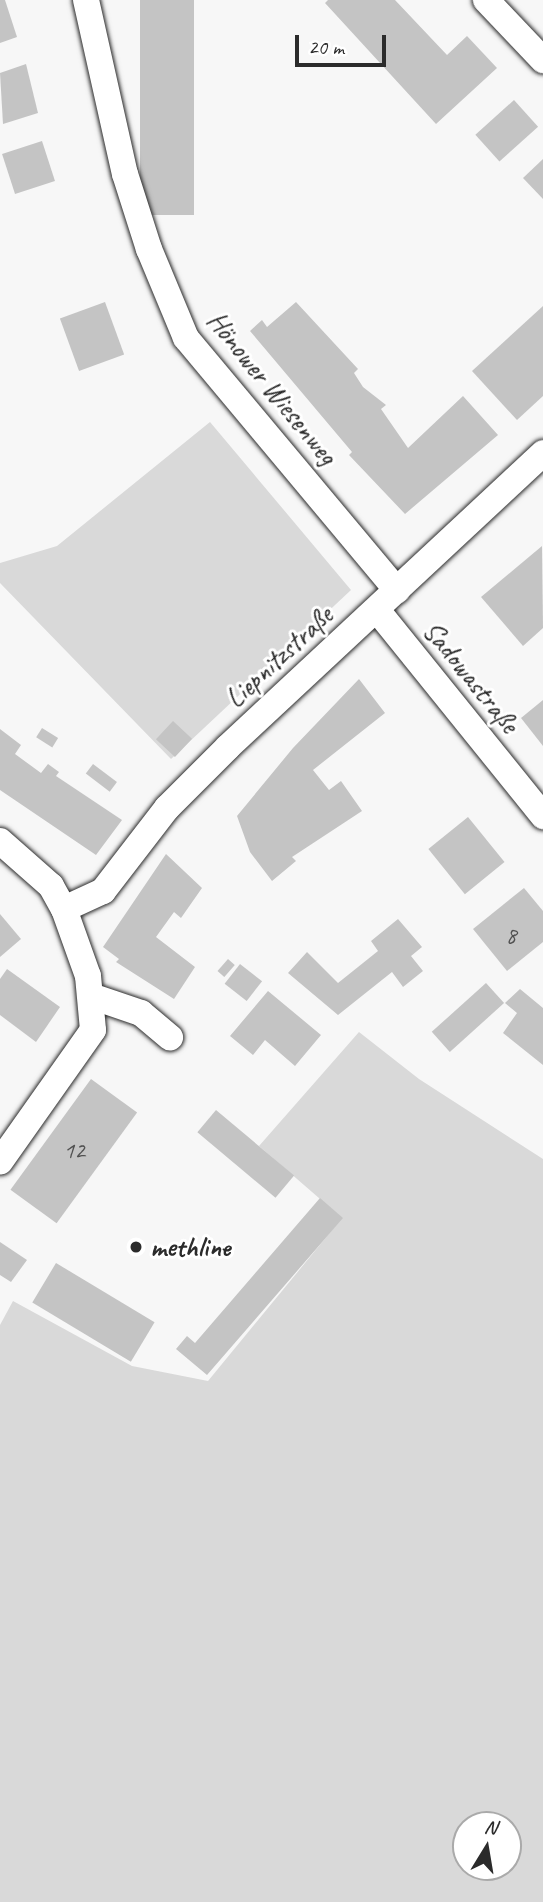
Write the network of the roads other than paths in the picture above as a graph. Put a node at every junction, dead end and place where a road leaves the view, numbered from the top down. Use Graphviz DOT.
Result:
graph roads {
  1 [pos="86,0"];
  2 [pos="486,0"];
  3 [pos="543,60"];
  4 [pos="543,453"];
  5 [pos="397,590"];
  6 [pos="377,610"];
  7 [pos="543,816"];
  8 [pos="0,841"];
  9 [pos="64,909"];
  10 [pos="91,996"];
  11 [pos="170,1037"];
  12 [pos="0,1162"];
  1 -- 5 [label="street, Hönower Wiesenweg"];
  2 -- 3 [label="street"];
  4 -- 5 [label="street, Liepnitzstraße"];
  5 -- 6 [label="street, Liepnitzstraße"];
  6 -- 7 [label="street, Sadowastraße"];
  6 -- 9 [label="street, Liepnitzstraße"];
  8 -- 9 [label="street"];
  9 -- 10 [label="street"];
  10 -- 11 [label="street"];
  10 -- 12 [label="street"];
}
